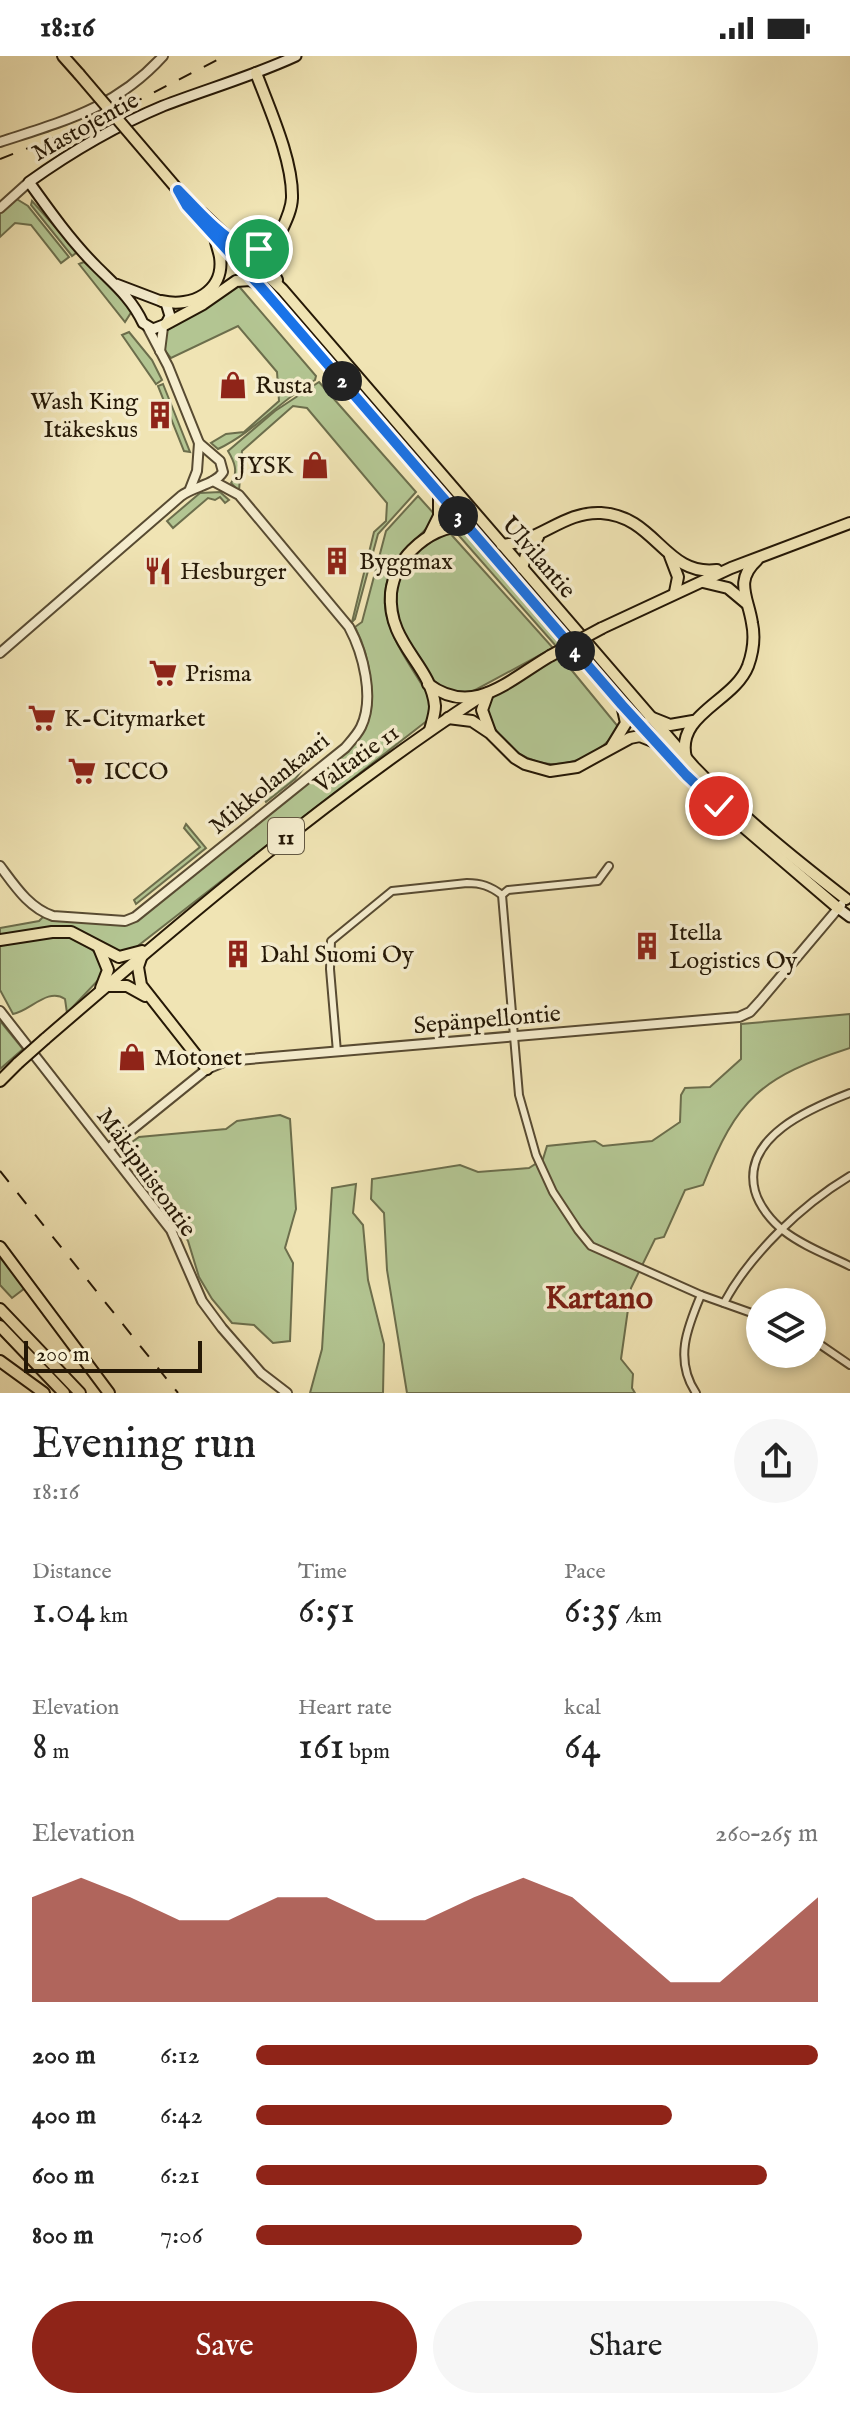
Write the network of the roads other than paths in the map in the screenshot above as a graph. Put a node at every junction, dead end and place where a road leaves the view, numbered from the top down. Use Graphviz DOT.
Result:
graph roads {
  1 [pos="63,56"];
  2 [pos="163,56"];
  3 [pos="296,56"];
  4 [pos="256,73"];
  5 [pos="0,142"];
  6 [pos="29,182"];
  7 [pos="0,208"];
  8 [pos="280,232"];
  9 [pos="218,234"];
  10 [pos="116,284"];
  11 [pos="260,286"];
  12 [pos="282,289"];
  13 [pos="159,300"];
  14 [pos="140,313"];
  15 [pos="164,326"];
  16 [pos="148,328"];
  17 [pos="160,352"];
  18 [pos="199,443"];
  19 [pos="214,457"];
  20 [pos="198,468"];
  21 [pos="223,472"];
  22 [pos="211,482"];
  23 [pos="190,489"];
  24 [pos="231,490"];
  25 [pos="439,495"];
  26 [pos="850,523"];
  27 [pos="466,526"];
  28 [pos="539,535"];
  29 [pos="428,537"];
  30 [pos="502,545"];
  31 [pos="670,555"];
  32 [pos="762,556"];
  33 [pos="522,568"];
  34 [pos="731,568"];
  35 [pos="699,582"];
  36 [pos="675,592"];
  37 [pos="746,603"];
  38 [pos="0,653"];
  39 [pos="428,684"];
  40 [pos="484,695"];
  41 [pos="622,705"];
  42 [pos="650,717"];
  43 [pos="447,718"];
  44 [pos="695,720"];
  45 [pos="430,730"];
  46 [pos="490,733"];
  47 [pos="655,742"];
  48 [pos="611,748"];
  49 [pos="686,758"];
  50 [pos="0,866"];
  51 [pos="609,866"];
  52 [pos="502,895"];
  53 [pos="846,901"];
  54 [pos="850,917"];
  55 [pos="0,940"];
  56 [pos="99,946"];
  57 [pos="145,952"];
  58 [pos="102,990"];
  59 [pos="150,1000"];
  60 [pos="0,1011"];
  61 [pos="513,1037"];
  62 [pos="337,1052"];
  63 [pos="207,1069"];
  64 [pos="0,1081"];
  65 [pos="850,1093"];
  66 [pos="108,1149"];
  67 [pos="850,1176"];
  68 [pos="782,1231"];
  69 [pos="0,1247"];
  70 [pos="850,1266"];
  71 [pos="701,1295"];
  72 [pos="724,1303"];
  73 [pos="0,1309"];
  74 [pos="746,1311"];
  75 [pos="0,1326"];
  76 [pos="826,1349"];
  77 [pos="0,1361"];
  78 [pos="850,1365"];
  79 [pos="44,1393"];
  80 [pos="64,1393"];
  81 [pos="80,1393"];
  82 [pos="109,1393"];
  83 [pos="287,1393"];
  84 [pos="696,1393"];
  1 -- 9 [label="main road, Ulvilantie, bridge"];
  2 -- 5 [label="street"];
  3 -- 4 [label="main road, Mastojentie"];
  4 -- 6 [label="main road, Mastojentie"];
  4 -- 8 [label="main road"];
  6 -- 7 [label="street"];
  6 -- 10 [label="main road"];
  8 -- 9 [label="main road"];
  8 -- 12 [label="main road"];
  9 -- 11 [label="main road, Ulvilantie"];
  9 -- 12 [label="main road, Ulvilantie"];
  9 -- 13 [label="main road"];
  10 -- 13 [label="main road"];
  10 -- 14 [label="main road"];
  11 -- 15 [label="main road"];
  11 -- 25 [label="main road, Ulvilantie"];
  12 -- 30 [label="main road, Ulvilantie"];
  13 -- 14 [label="main road"];
  13 -- 15 [label="main road"];
  14 -- 16 [label="main road"];
  15 -- 16 [label="main road"];
  15 -- 17 [label="street"];
  16 -- 17 [label="street"];
  17 -- 18 [label="street"];
  18 -- 19 [label="street"];
  18 -- 20 [label="street"];
  19 -- 20 [label="street"];
  19 -- 21 [label="street"];
  20 -- 22 [label="street"];
  20 -- 23 [label="street"];
  21 -- 22 [label="street"];
  21 -- 24 [label="street, Mikkolankaari"];
  22 -- 23 [label="street"];
  22 -- 24 [label="street, Mikkolankaari"];
  23 -- 38 [label="street"];
  24 -- 50 [label="street, Mikkolankaari"];
  25 -- 27 [label="main road, Ulvilantie"];
  25 -- 29 [label="main road"];
  26 -- 32 [label="main road, Valtatie 11 / 11"];
  27 -- 29 [label="main road"];
  27 -- 41 [label="main road, Ulvilantie"];
  28 -- 30 [label="main road"];
  28 -- 31 [label="main road"];
  28 -- 33 [label="main road"];
  29 -- 39 [label="main road"];
  30 -- 33 [label="main road, Ulvilantie"];
  31 -- 34 [label="main road"];
  31 -- 36 [label="main road"];
  32 -- 34 [label="main road, Valtatie 11 / 11"];
  32 -- 37 [label="main road"];
  33 -- 42 [label="main road, Ulvilantie"];
  34 -- 35 [label="main road, Valtatie 11 / 11"];
  35 -- 36 [label="main road, Valtatie 11 / 11"];
  35 -- 37 [label="main road"];
  36 -- 40 [label="main road, Valtatie 11 / 11, bridge"];
  37 -- 44 [label="main road"];
  39 -- 40 [label="main road"];
  39 -- 45 [label="main road"];
  40 -- 43 [label="main road, Valtatie 11 / 11"];
  40 -- 46 [label="main road"];
  41 -- 47 [label="main road, Ulvilantie"];
  41 -- 48 [label="main road"];
  42 -- 44 [label="main road"];
  42 -- 49 [label="main road, Ulvilantie"];
  43 -- 45 [label="main road, Valtatie 11 / 11"];
  43 -- 46 [label="main road"];
  44 -- 49 [label="main road"];
  45 -- 57 [label="main road, Valtatie 11 / 11"];
  46 -- 48 [label="main road"];
  47 -- 48 [label="main road"];
  47 -- 53 [label="main road, Ulvilantie"];
  49 -- 53 [label="main road, Ulvilantie"];
  51 -- 52 [label="street"];
  52 -- 61 [label="street"];
  52 -- 62 [label="street"];
  53 -- 54 [label="main road, Ulvilantie"];
  53 -- 61 [label="street, Sepänpellontie"];
  55 -- 56 [label="main road"];
  56 -- 57 [label="main road"];
  56 -- 58 [label="main road"];
  57 -- 58 [label="main road, Valtatie 11 / 11"];
  57 -- 59 [label="main road"];
  58 -- 59 [label="main road"];
  58 -- 64 [label="main road, Valtatie 11 / 11, bridge"];
  59 -- 63 [label="main road"];
  60 -- 66 [label="street, Mäkipuistontie"];
  61 -- 62 [label="street, Sepänpellontie"];
  61 -- 71 [label="street"];
  62 -- 63 [label="street, Sepänpellontie"];
  63 -- 66 [label="street, Sepänpellontie"];
  65 -- 68 [label="street"];
  66 -- 83 [label="street, Mäkipuistontie"];
  67 -- 68 [label="street"];
  68 -- 70 [label="street"];
  68 -- 72 [label="street"];
  69 -- 82 [label="main road"];
  71 -- 72 [label="street"];
  71 -- 84 [label="street"];
  72 -- 74 [label="street"];
  73 -- 81 [label="main road"];
  75 -- 80 [label="main road"];
  76 -- 78 [label="street"];
  77 -- 79 [label="main road"];
}
